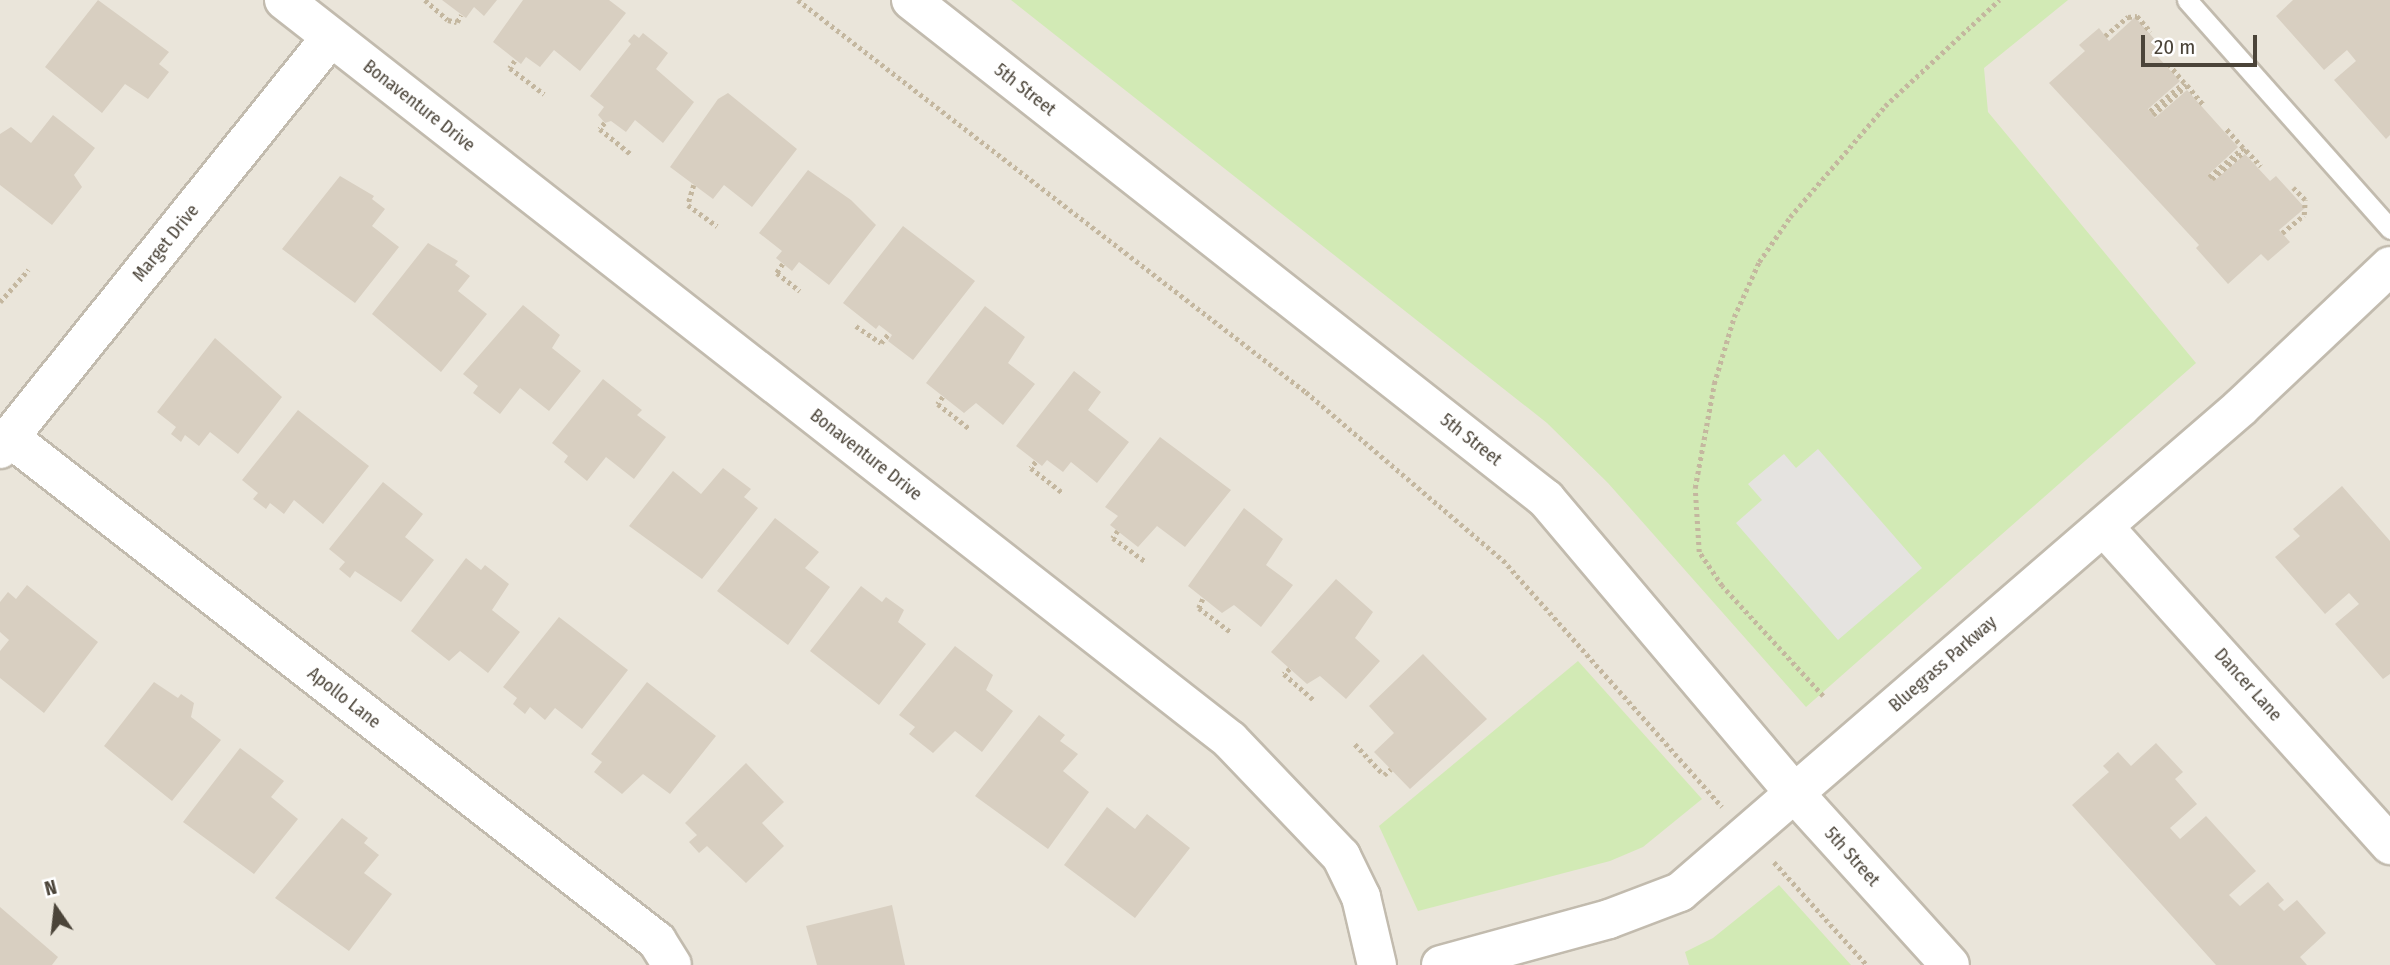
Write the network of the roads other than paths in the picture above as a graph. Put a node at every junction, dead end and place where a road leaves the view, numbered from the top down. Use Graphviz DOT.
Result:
graph roads {
  1 [pos="284,0"];
  2 [pos="911,0"];
  3 [pos="2187,0"];
  4 [pos="331,37"];
  5 [pos="2390,229"];
  6 [pos="2390,266"];
  7 [pos="5,443"];
  8 [pos="2105,527"];
  9 [pos="1796,795"];
  10 [pos="2390,845"];
  11 [pos="672,965"];
  12 [pos="1377,965"];
  13 [pos="1441,965"];
  14 [pos="1950,965"];
  1 -- 4 [label="street, Bonaventure Drive"];
  2 -- 9 [label="street, 5th Street"];
  3 -- 5 [label="lane"];
  4 -- 7 [label="street, Marget Drive"];
  4 -- 12 [label="street, Bonaventure Drive"];
  6 -- 8 [label="street, Bluegrass Parkway"];
  7 -- 11 [label="street, Apollo Lane"];
  8 -- 9 [label="street, Bluegrass Parkway"];
  8 -- 10 [label="street, Dancer Lane"];
  9 -- 13 [label="street, Bluegrass Parkway"];
  9 -- 14 [label="street, 5th Street"];
}
